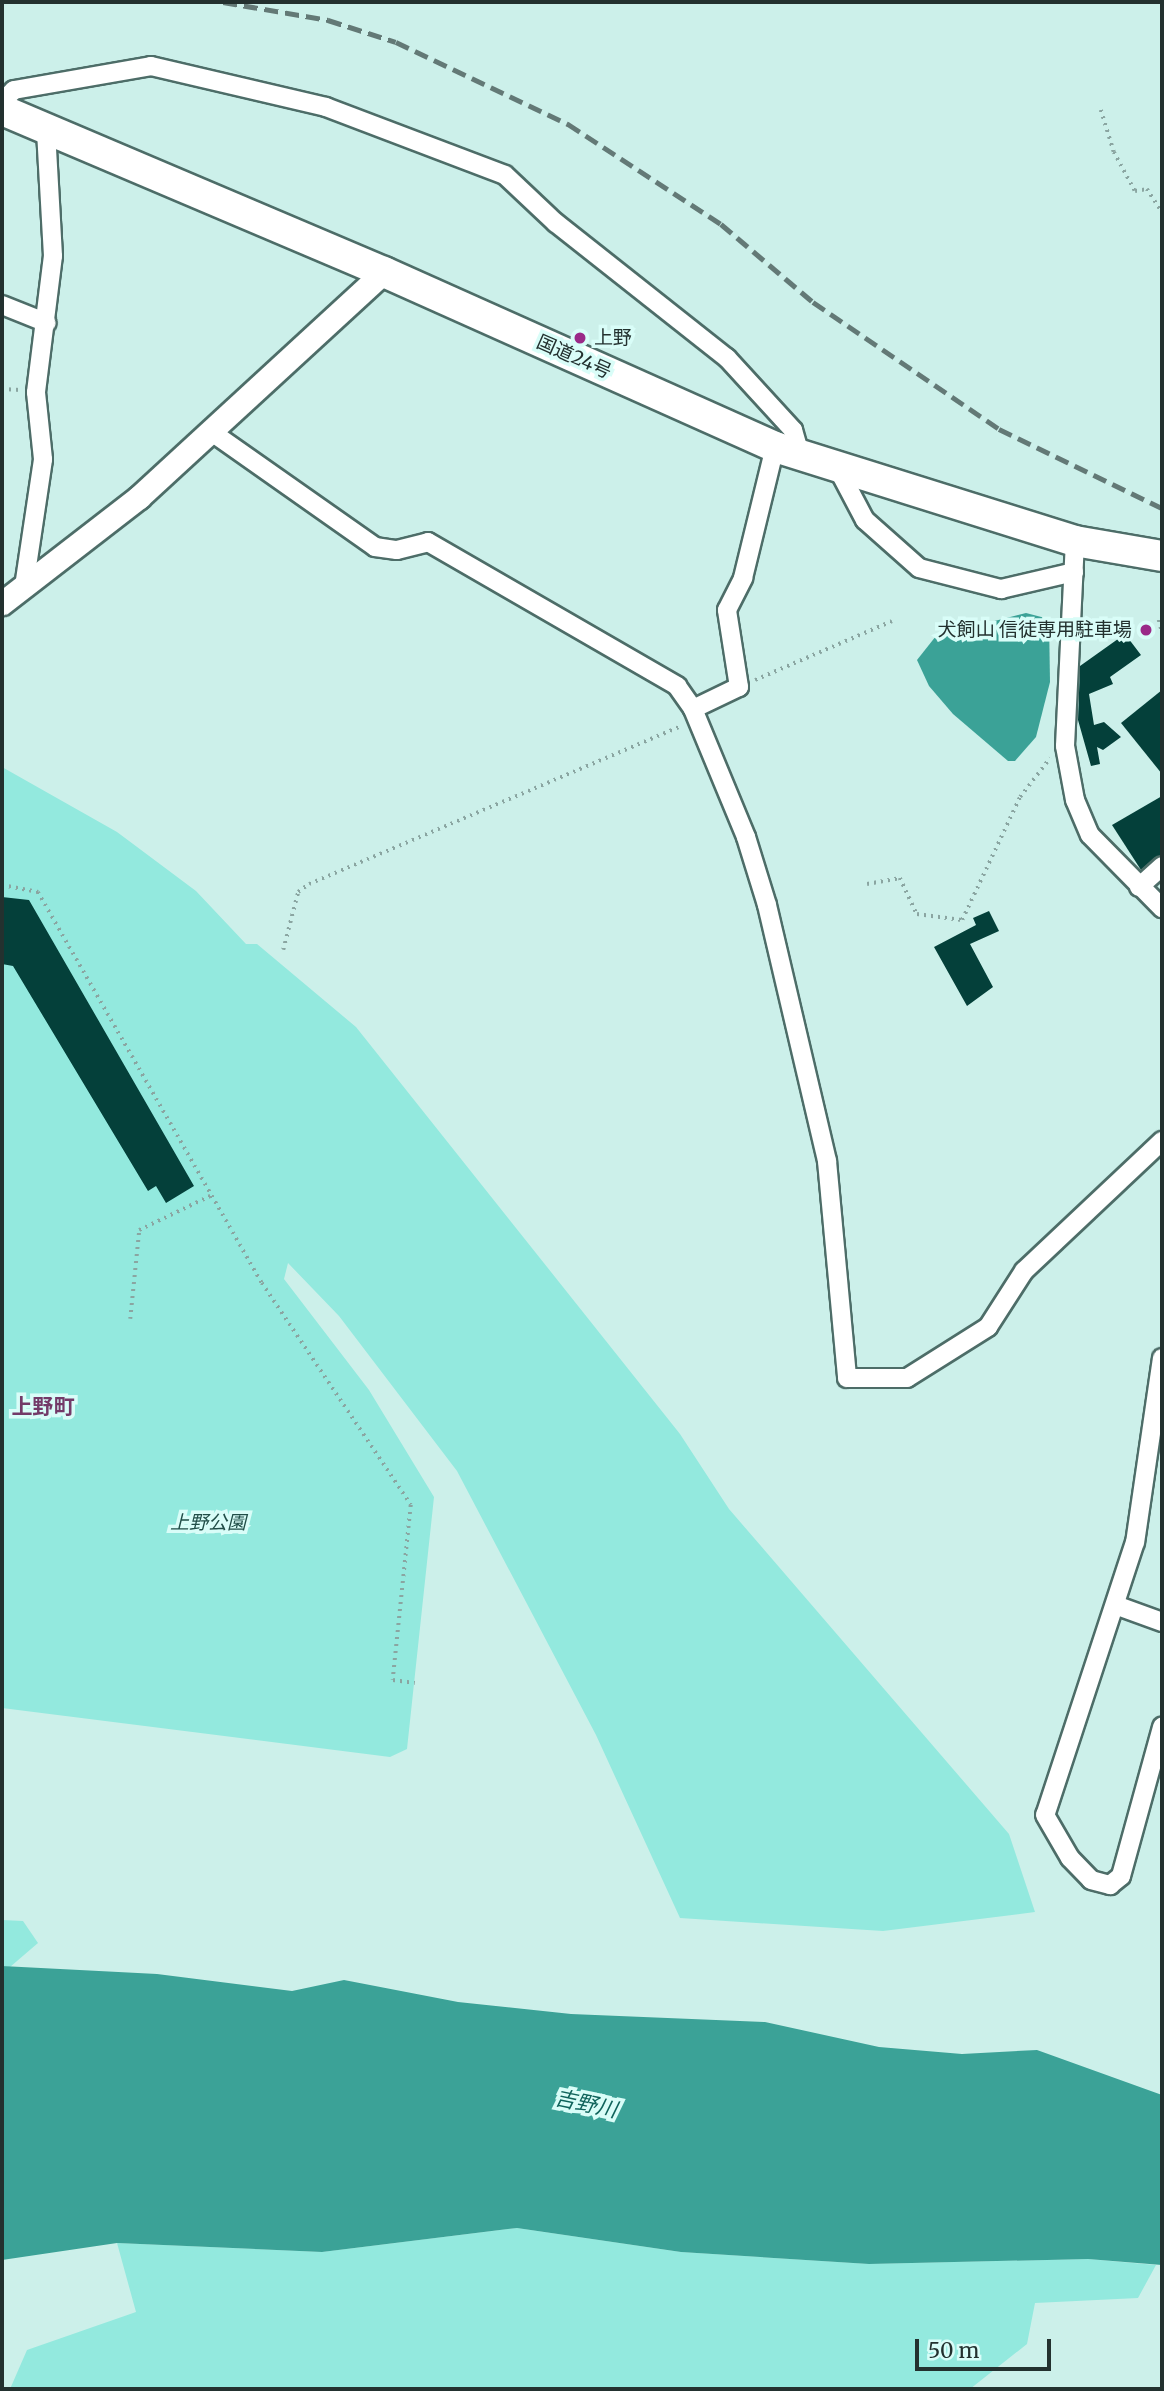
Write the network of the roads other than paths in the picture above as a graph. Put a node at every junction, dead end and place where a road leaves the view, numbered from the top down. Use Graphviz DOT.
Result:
graph roads {
  1 [pos="2,102"];
  2 [pos="2,110"];
  3 [pos="46,131"];
  4 [pos="384,272"];
  5 [pos="2,304"];
  6 [pos="47,323"];
  7 [pos="213,433"];
  8 [pos="787,451"];
  9 [pos="837,467"];
  10 [pos="1074,541"];
  11 [pos="1162,556"];
  12 [pos="1074,572"];
  13 [pos="25,580"];
  14 [pos="2,603"];
  15 [pos="695,714"];
  16 [pos="1162,866"];
  17 [pos="1139,887"];
  18 [pos="1162,908"];
  19 [pos="1162,1141"];
  20 [pos="1162,1358"];
  21 [pos="1118,1606"];
  22 [pos="1162,1622"];
  23 [pos="1162,1727"];
  1 -- 8 [label="street"];
  2 -- 3 [label="highway, 国道24号"];
  3 -- 4 [label="highway, 国道24号"];
  3 -- 6 [label="street"];
  4 -- 7 [label="street"];
  4 -- 8 [label="highway, 国道24号"];
  5 -- 6 [label="street"];
  6 -- 13 [label="street"];
  7 -- 13 [label="street"];
  7 -- 15 [label="street"];
  8 -- 9 [label="highway, 国道24号"];
  8 -- 15 [label="street"];
  9 -- 10 [label="highway, 国道24号"];
  9 -- 12 [label="street"];
  10 -- 11 [label="highway, 国道24号"];
  10 -- 12 [label="street"];
  12 -- 17 [label="street"];
  13 -- 14 [label="street"];
  15 -- 19 [label="street"];
  16 -- 17 [label="street"];
  17 -- 18 [label="street"];
  20 -- 21 [label="street"];
  21 -- 22 [label="street"];
  21 -- 23 [label="street"];
}
